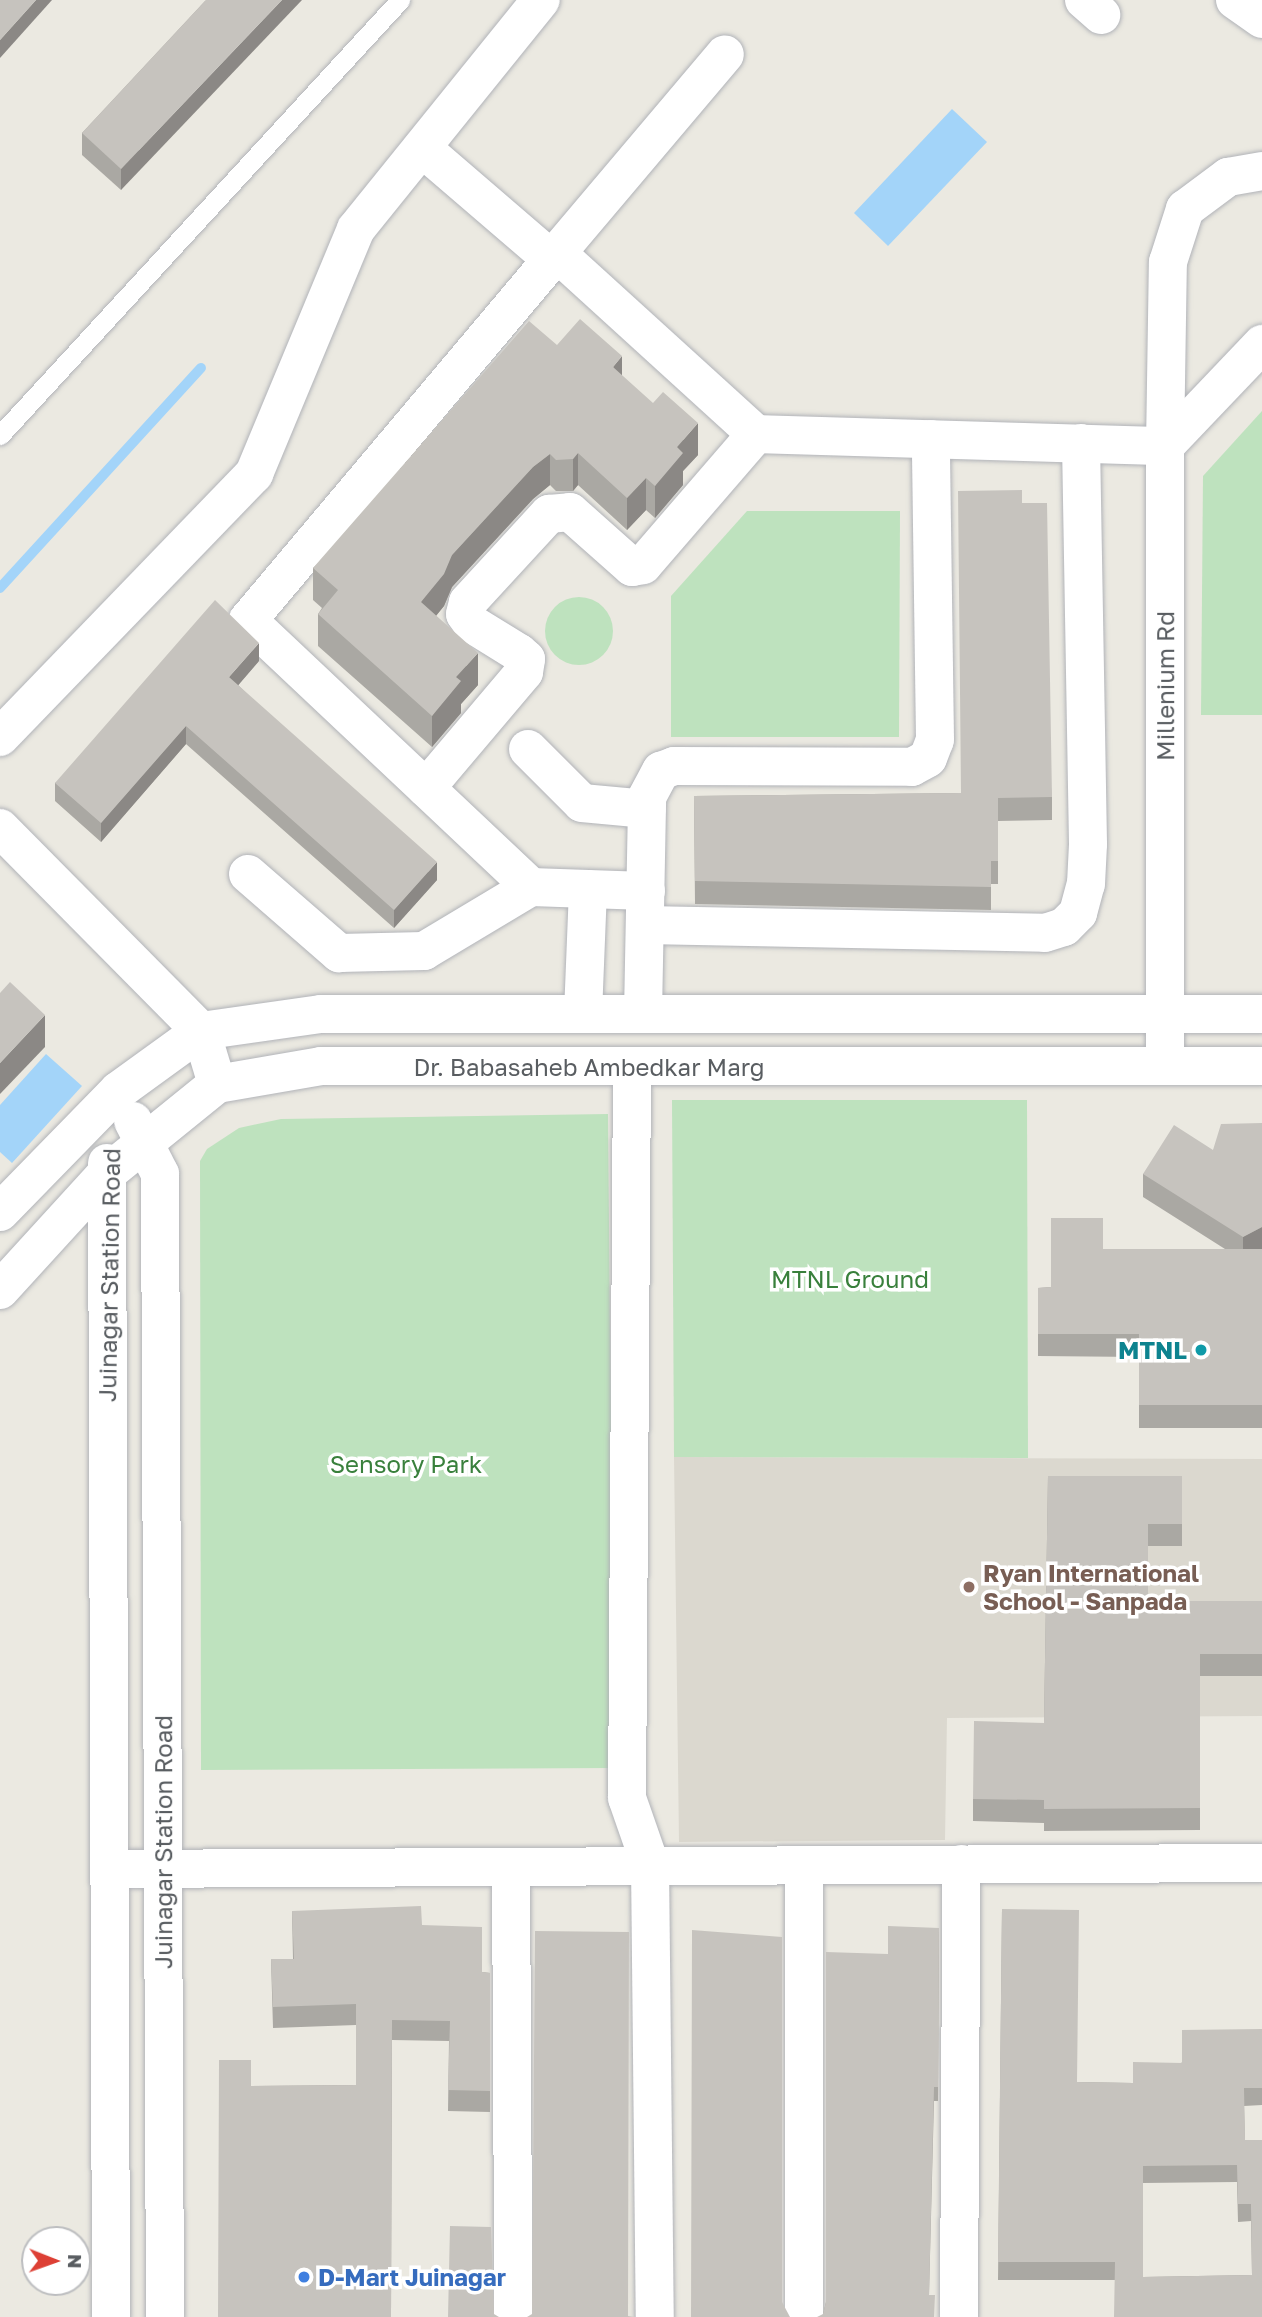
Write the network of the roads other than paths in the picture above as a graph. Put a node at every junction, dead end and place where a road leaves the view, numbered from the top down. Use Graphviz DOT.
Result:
graph roads {
  1 [pos="400,0"];
  2 [pos="541,0"];
  3 [pos="1235,0"];
  4 [pos="1262,19"];
  5 [pos="725,54"];
  6 [pos="422,148"];
  7 [pos="1262,172"];
  8 [pos="554,256"];
  9 [pos="1262,344"];
  10 [pos="756,434"];
  11 [pos="0,435"];
  12 [pos="931,439"];
  13 [pos="1081,443"];
  14 [pos="1164,446"];
  15 [pos="0,737"];
  16 [pos="528,749"];
  17 [pos="426,788"];
  18 [pos="647,810"];
  19 [pos="0,828"];
  20 [pos="248,874"];
  21 [pos="531,887"];
  22 [pos="588,889"];
  23 [pos="645,908"];
  24 [pos="583,1014"];
  25 [pos="643,1014"];
  26 [pos="1167,1014"];
  27 [pos="1262,1014"];
  28 [pos="201,1031"];
  29 [pos="1165,1066"];
  30 [pos="1262,1066"];
  31 [pos="632,1067"];
  32 [pos="217,1084"];
  33 [pos="118,1091"];
  34 [pos="144,1143"];
  35 [pos="106,1174"];
  36 [pos="0,1212"];
  37 [pos="0,1290"];
  38 [pos="1262,1863"];
  39 [pos="650,1864"];
  40 [pos="961,1864"];
  41 [pos="804,1866"];
  42 [pos="511,1867"];
  43 [pos="163,1868"];
  44 [pos="108,1869"];
  45 [pos="111,2317"];
  46 [pos="165,2317"];
  47 [pos="513,2317"];
  48 [pos="655,2317"];
  49 [pos="804,2317"];
  50 [pos="959,2317"];
  1 -- 11 [label="lane"];
  2 -- 6 [label="street"];
  3 -- 4 [label="street"];
  5 -- 8 [label="street"];
  6 -- 8 [label="street"];
  6 -- 15 [label="street"];
  7 -- 14 [label="street, Millenium Rd"];
  8 -- 10 [label="street"];
  8 -- 17 [label="street"];
  9 -- 14 [label="street"];
  10 -- 12 [label="street"];
  10 -- 17 [label="street"];
  12 -- 13 [label="street"];
  12 -- 18 [label="street"];
  13 -- 14 [label="street"];
  13 -- 23 [label="street"];
  14 -- 26 [label="street, Millenium Rd"];
  16 -- 18 [label="street"];
  17 -- 21 [label="street"];
  18 -- 23 [label="street"];
  19 -- 28 [label="street"];
  20 -- 21 [label="street"];
  21 -- 22 [label="street"];
  22 -- 23 [label="street"];
  22 -- 24 [label="street"];
  23 -- 25 [label="street"];
  24 -- 25 [label="street"];
  24 -- 28 [label="street"];
  25 -- 26 [label="street"];
  26 -- 27 [label="street"];
  26 -- 29 [label="street, Millenium Rd"];
  28 -- 32 [label="street"];
  28 -- 33 [label="street"];
  29 -- 30 [label="street, Dr. Babasaheb Ambedkar Marg"];
  29 -- 31 [label="street, Dr. Babasaheb Ambedkar Marg"];
  31 -- 32 [label="street, Dr. Babasaheb Ambedkar Marg"];
  31 -- 39 [label="street"];
  32 -- 34 [label="street, Dr. Babasaheb Ambedkar Marg"];
  33 -- 34 [label="street, Juinagar Station Road"];
  33 -- 35 [label="street, Juinagar Station Road"];
  33 -- 36 [label="street"];
  34 -- 35 [label="street, Dr. Babasaheb Ambedkar Marg"];
  34 -- 43 [label="street, Juinagar Station Road"];
  35 -- 37 [label="street, Dr. Babasaheb Ambedkar Marg"];
  35 -- 44 [label="street, Juinagar Station Road"];
  38 -- 40 [label="street"];
  39 -- 41 [label="street"];
  39 -- 42 [label="street"];
  39 -- 48 [label="street"];
  40 -- 41 [label="street"];
  40 -- 50 [label="street"];
  41 -- 49 [label="street"];
  42 -- 43 [label="street"];
  42 -- 47 [label="street"];
  43 -- 44 [label="street"];
  43 -- 46 [label="street, Juinagar Station Road"];
  44 -- 45 [label="street, Juinagar Station Road"];
}
